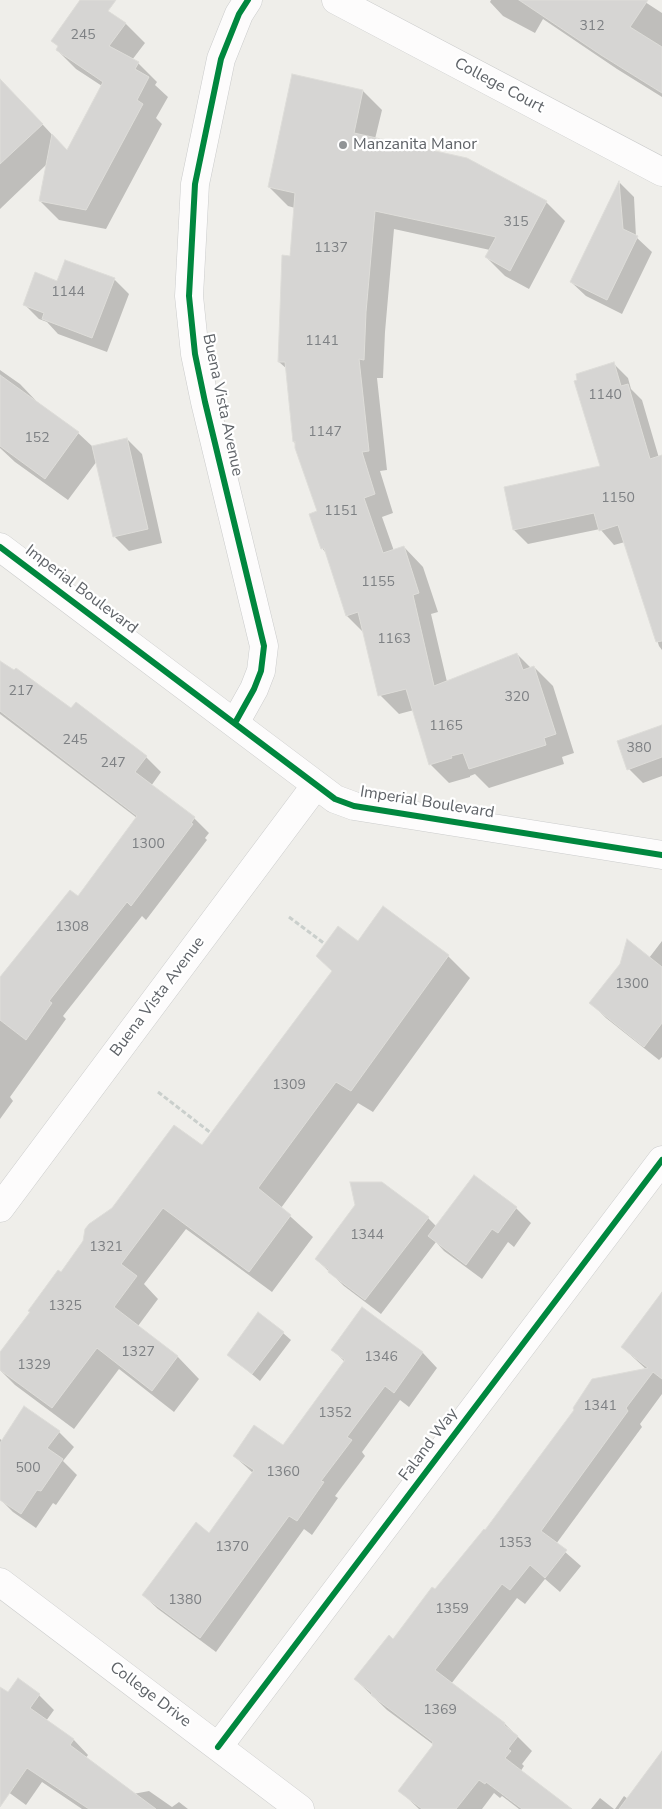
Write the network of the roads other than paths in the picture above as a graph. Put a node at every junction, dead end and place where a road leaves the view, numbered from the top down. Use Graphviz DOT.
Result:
graph roads {
  1 [pos="248,0"];
  2 [pos="336,0"];
  3 [pos="662,172"];
  4 [pos="0,547"];
  5 [pos="235,723"];
  6 [pos="316,785"];
  7 [pos="662,855"];
  8 [pos="662,1160"];
  9 [pos="0,1208"];
  10 [pos="0,1582"];
  11 [pos="218,1747"];
  12 [pos="300,1809"];
  1 -- 5 [label="street, Buena Vista Avenue"];
  2 -- 3 [label="street, College Court"];
  4 -- 5 [label="street, Imperial Boulevard"];
  5 -- 6 [label="street, Imperial Boulevard"];
  6 -- 7 [label="street, Imperial Boulevard"];
  6 -- 9 [label="street, Buena Vista Avenue"];
  8 -- 11 [label="street, Faland Way"];
  10 -- 11 [label="street, College Drive"];
  11 -- 12 [label="street, College Drive"];
}
